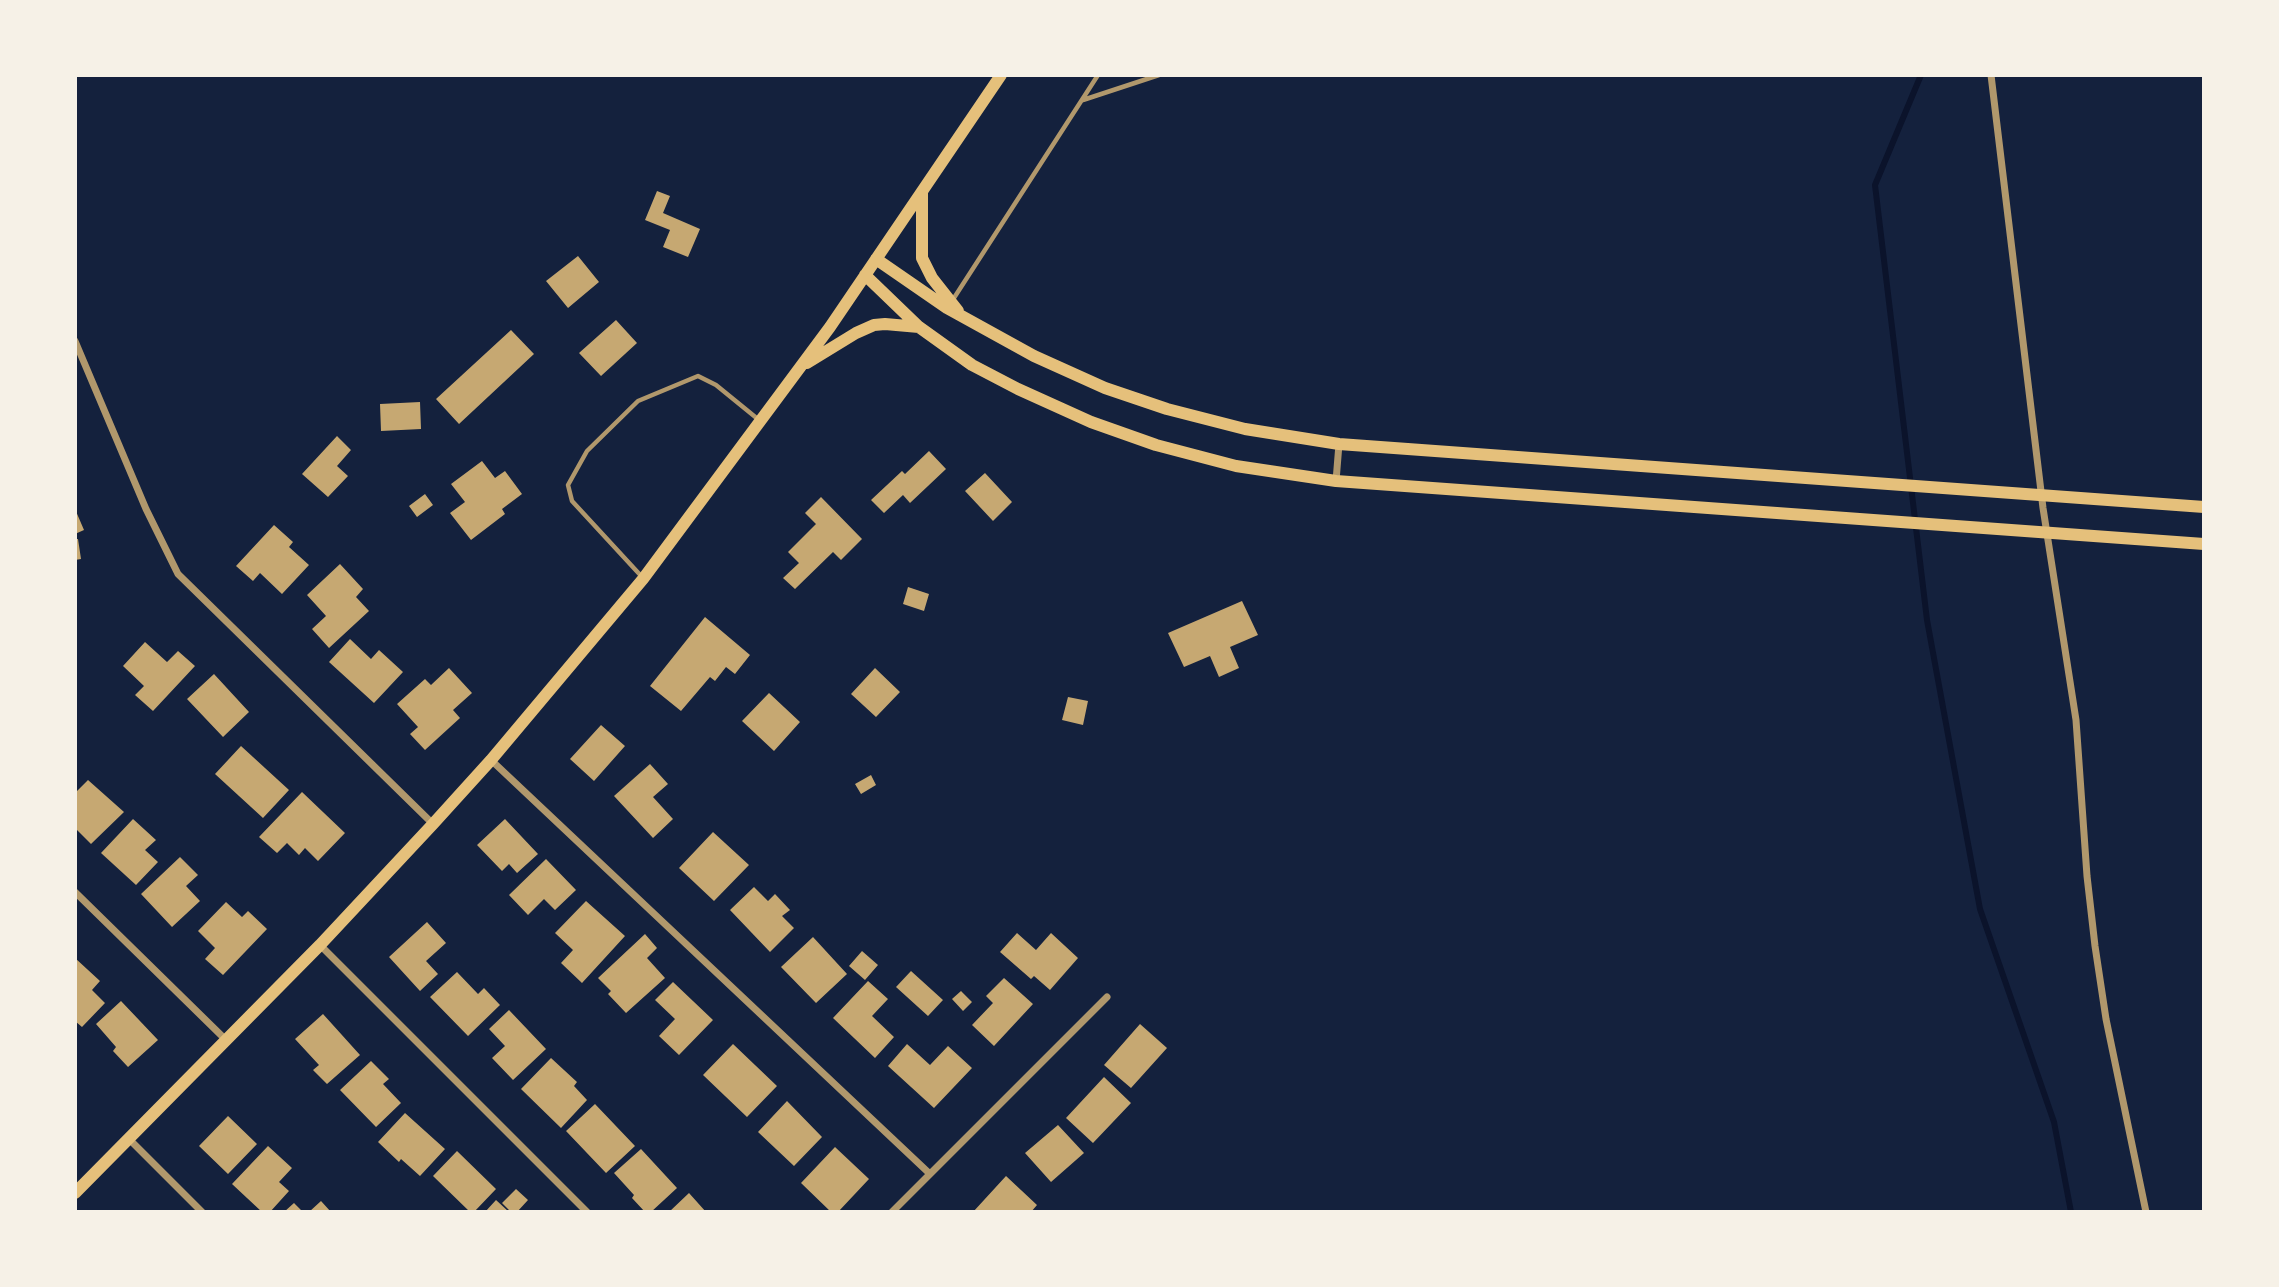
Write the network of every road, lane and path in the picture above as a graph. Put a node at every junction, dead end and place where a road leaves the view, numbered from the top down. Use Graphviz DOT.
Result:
graph roads {
  1 [pos="1001,75"];
  2 [pos="1098,75"];
  3 [pos="1159,75"];
  4 [pos="1991,75"];
  5 [pos="1082,100"];
  6 [pos="922,192"];
  7 [pos="876,259"];
  8 [pos="865,275"];
  9 [pos="949,305"];
  10 [pos="919,327"];
  11 [pos="75,341"];
  12 [pos="801,367"];
  13 [pos="761,422"];
  14 [pos="1339,444"];
  15 [pos="1336,481"];
  16 [pos="2204,507"];
  17 [pos="2204,544"];
  18 [pos="643,579"];
  19 [pos="491,760"];
  20 [pos="433,824"];
  21 [pos="75,892"];
  22 [pos="320,945"];
  23 [pos="1107,997"];
  24 [pos="226,1040"];
  25 [pos="129,1139"];
  26 [pos="930,1174"];
  27 [pos="75,1193"];
  28 [pos="202,1212"];
  29 [pos="587,1212"];
  30 [pos="892,1212"];
  31 [pos="2146,1212"];
  1 -- 6 [label="main road"];
  2 -- 5 [label="lane"];
  3 -- 5 [label="lane"];
  4 -- 31 [label="street"];
  5 -- 9 [label="lane"];
  6 -- 7 [label="main road"];
  6 -- 9 [label="main road"];
  7 -- 8 [label="main road"];
  7 -- 9 [label="main road"];
  8 -- 10 [label="main road"];
  8 -- 12 [label="main road"];
  9 -- 14 [label="main road"];
  10 -- 12 [label="main road"];
  10 -- 15 [label="main road"];
  11 -- 20 [label="street"];
  12 -- 13 [label="main road"];
  13 -- 18 [label="main road"];
  13 -- 18 [label="lane"];
  14 -- 15 [label="street"];
  14 -- 16 [label="main road"];
  15 -- 17 [label="main road"];
  18 -- 19 [label="main road"];
  19 -- 20 [label="main road"];
  19 -- 26 [label="street"];
  20 -- 22 [label="main road"];
  21 -- 24 [label="street"];
  22 -- 24 [label="main road"];
  22 -- 29 [label="street"];
  23 -- 26 [label="street"];
  24 -- 25 [label="main road"];
  25 -- 27 [label="main road"];
  25 -- 28 [label="street"];
  26 -- 30 [label="street"];
}
